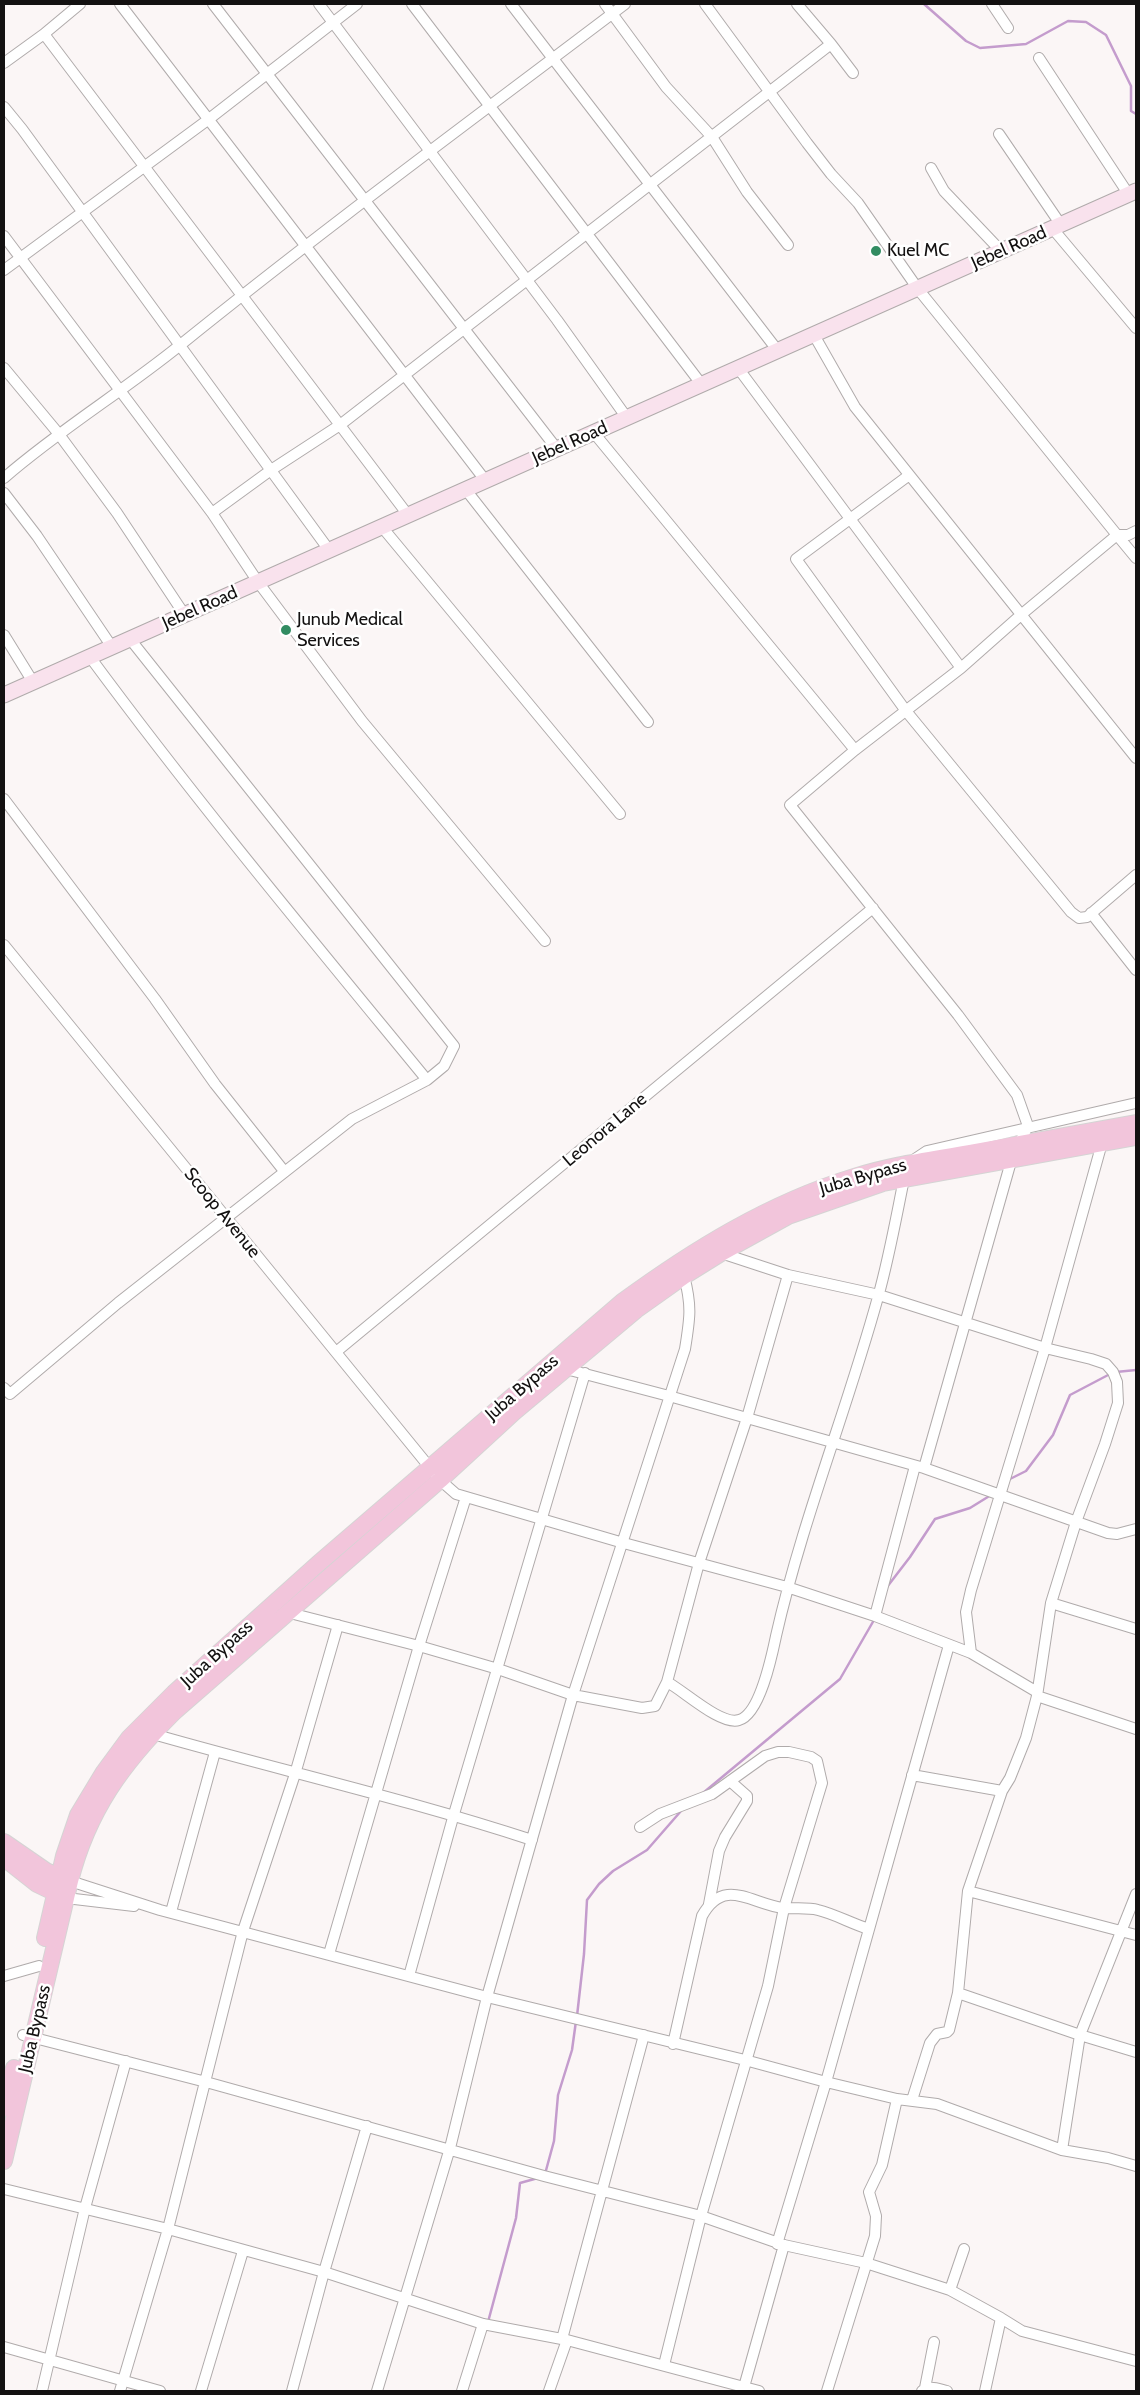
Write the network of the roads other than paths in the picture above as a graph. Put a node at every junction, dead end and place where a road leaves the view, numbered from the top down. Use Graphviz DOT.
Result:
graph roads {
  1 [pos="80,4"];
  2 [pos="120,4"];
  3 [pos="213,4"];
  4 [pos="319,4"];
  5 [pos="357,4"];
  6 [pos="412,4"];
  7 [pos="511,4"];
  8 [pos="605,4"];
  9 [pos="625,4"];
  10 [pos="705,4"];
  11 [pos="797,4"];
  12 [pos="992,4"];
  13 [pos="613,13"];
  14 [pos="333,23"];
  15 [pos="1008,28"];
  16 [pos="44,34"];
  17 [pos="831,44"];
  18 [pos="1039,58"];
  19 [pos="553,59"];
  20 [pos="4,63"];
  21 [pos="267,73"];
  22 [pos="853,73"];
  23 [pos="770,92"];
  24 [pos="490,106"];
  25 [pos="4,107"];
  26 [pos="209,119"];
  27 [pos="999,134"];
  28 [pos="712,137"];
  29 [pos="430,151"];
  30 [pos="144,166"];
  31 [pos="931,168"];
  32 [pos="650,185"];
  33 [pos="1133,193"];
  34 [pos="365,201"];
  35 [pos="82,212"];
  36 [pos="1057,227"];
  37 [pos="587,234"];
  38 [pos="4,236"];
  39 [pos="305,245"];
  40 [pos="788,245"];
  41 [pos="1001,252"];
  42 [pos="20,258"];
  43 [pos="4,270"];
  44 [pos="527,280"];
  45 [pos="918,288"];
  46 [pos="241,295"];
  47 [pos="1136,328"];
  48 [pos="464,329"];
  49 [pos="814,335"];
  50 [pos="178,347"];
  51 [pos="778,351"];
  52 [pos="4,368"];
  53 [pos="738,368"];
  54 [pos="405,375"];
  55 [pos="702,384"];
  56 [pos="118,390"];
  57 [pos="627,418"];
  58 [pos="340,426"];
  59 [pos="594,432"];
  60 [pos="58,433"];
  61 [pos="557,449"];
  62 [pos="271,470"];
  63 [pos="908,476"];
  64 [pos="4,478"];
  65 [pos="486,480"];
  66 [pos="466,490"];
  67 [pos="4,493"];
  68 [pos="212,513"];
  69 [pos="408,515"];
  70 [pos="850,520"];
  71 [pos="382,527"];
  72 [pos="1136,531"];
  73 [pos="1117,535"];
  74 [pos="328,550"];
  75 [pos="1136,558"];
  76 [pos="258,582"];
  77 [pos="184,614"];
  78 [pos="1022,614"];
  79 [pos="4,635"];
  80 [pos="130,639"];
  81 [pos="112,647"];
  82 [pos="90,657"];
  83 [pos="962,668"];
  84 [pos="33,682"];
  85 [pos="4,695"];
  86 [pos="906,711"];
  87 [pos="648,722"];
  88 [pos="856,750"];
  89 [pos="1136,758"];
  90 [pos="4,799"];
  91 [pos="620,814"];
  92 [pos="1136,875"];
  93 [pos="874,908"];
  94 [pos="1091,913"];
  95 [pos="545,941"];
  96 [pos="4,945"];
  97 [pos="1136,970"];
  98 [pos="428,1080"];
  99 [pos="1136,1103"];
  100 [pos="1136,1123"];
  101 [pos="1028,1126"];
  102 [pos="1136,1137"];
  103 [pos="1102,1143"];
  104 [pos="1015,1151"];
  105 [pos="284,1171"];
  106 [pos="906,1171"];
  107 [pos="225,1217"];
  108 [pos="721,1253"];
  109 [pos="788,1275"];
  110 [pos="684,1276"];
  111 [pos="879,1295"];
  112 [pos="964,1323"];
  113 [pos="1045,1348"];
  114 [pos="336,1352"];
  115 [pos="566,1369"];
  116 [pos="586,1373"];
  117 [pos="4,1388"];
  118 [pos="669,1396"];
  119 [pos="747,1418"];
  120 [pos="833,1442"];
  121 [pos="920,1467"];
  122 [pos="435,1473"];
  123 [pos="1000,1495"];
  124 [pos="466,1497"];
  125 [pos="543,1520"];
  126 [pos="1076,1522"];
  127 [pos="1136,1530"];
  128 [pos="620,1542"];
  129 [pos="699,1563"];
  130 [pos="787,1588"];
  131 [pos="1051,1603"];
  132 [pos="286,1612"];
  133 [pos="875,1616"];
  134 [pos="338,1625"];
  135 [pos="1136,1629"];
  136 [pos="949,1645"];
  137 [pos="419,1646"];
  138 [pos="971,1653"];
  139 [pos="498,1669"];
  140 [pos="667,1682"];
  141 [pos="573,1694"];
  142 [pos="1037,1694"];
  143 [pos="1136,1729"];
  144 [pos="153,1734"];
  145 [pos="215,1752"];
  146 [pos="295,1774"];
  147 [pos="912,1776"];
  148 [pos="730,1781"];
  149 [pos="1002,1791"];
  150 [pos="376,1794"];
  151 [pos="454,1814"];
  152 [pos="640,1827"];
  153 [pos="532,1840"];
  154 [pos="4,1842"];
  155 [pos="4,1858"];
  156 [pos="65,1880"];
  157 [pos="968,1891"];
  158 [pos="1136,1894"];
  159 [pos="60,1896"];
  160 [pos="709,1904"];
  161 [pos="784,1908"];
  162 [pos="160,1910"];
  163 [pos="171,1912"];
  164 [pos="869,1929"];
  165 [pos="243,1931"];
  166 [pos="1122,1931"];
  167 [pos="1136,1935"];
  168 [pos="329,1954"];
  169 [pos="39,1966"];
  170 [pos="4,1976"];
  171 [pos="409,1976"];
  172 [pos="958,1993"];
  173 [pos="487,1997"];
  174 [pos="644,2034"];
  175 [pos="28,2036"];
  176 [pos="1080,2036"];
  177 [pos="673,2044"];
  178 [pos="1136,2052"];
  179 [pos="745,2060"];
  180 [pos="126,2061"];
  181 [pos="206,2082"];
  182 [pos="826,2082"];
  183 [pos="897,2099"];
  184 [pos="912,2100"];
  185 [pos="4,2108"];
  186 [pos="367,2126"];
  187 [pos="450,2148"];
  188 [pos="1062,2150"];
  189 [pos="4,2161"];
  190 [pos="1136,2166"];
  191 [pos="4,2189"];
  192 [pos="602,2190"];
  193 [pos="85,2208"];
  194 [pos="701,2216"];
  195 [pos="168,2229"];
  196 [pos="780,2245"];
  197 [pos="964,2249"];
  198 [pos="243,2252"];
  199 [pos="866,2263"];
  200 [pos="324,2272"];
  201 [pos="950,2290"];
  202 [pos="406,2300"];
  203 [pos="1001,2318"];
  204 [pos="483,2324"];
  205 [pos="564,2339"];
  206 [pos="934,2342"];
  207 [pos="4,2347"];
  208 [pos="51,2359"];
  209 [pos="1136,2361"];
  210 [pos="664,2366"];
  211 [pos="122,2387"];
  212 [pos="744,2387"];
  213 [pos="923,2390"];
  214 [pos="42,2391"];
  215 [pos="160,2391"];
  216 [pos="201,2391"];
  217 [pos="292,2391"];
  218 [pos="377,2391"];
  219 [pos="462,2391"];
  220 [pos="549,2391"];
  221 [pos="759,2391"];
  222 [pos="827,2391"];
  223 [pos="947,2391"];
  224 [pos="985,2391"];
  1 -- 16 [label="street"];
  2 -- 26 [label="street"];
  3 -- 21 [label="street"];
  4 -- 14 [label="street"];
  5 -- 14 [label="street"];
  6 -- 24 [label="street"];
  7 -- 19 [label="street"];
  8 -- 13 [label="street"];
  9 -- 13 [label="street"];
  10 -- 23 [label="street"];
  11 -- 17 [label="street"];
  12 -- 15 [label="street"];
  13 -- 19 [label="street"];
  13 -- 28 [label="street"];
  14 -- 21 [label="street"];
  14 -- 29 [label="street"];
  16 -- 20 [label="street"];
  16 -- 30 [label="street"];
  17 -- 22 [label="street"];
  17 -- 23 [label="street"];
  18 -- 33 [label="street"];
  19 -- 24 [label="street"];
  19 -- 32 [label="street"];
  21 -- 26 [label="street"];
  21 -- 34 [label="street"];
  23 -- 28 [label="street"];
  23 -- 45 [label="street"];
  24 -- 29 [label="street"];
  24 -- 37 [label="street"];
  25 -- 35 [label="street"];
  26 -- 30 [label="street"];
  26 -- 39 [label="street"];
  27 -- 36 [label="street"];
  28 -- 32 [label="street"];
  28 -- 40 [label="street"];
  29 -- 34 [label="street"];
  29 -- 44 [label="street"];
  30 -- 35 [label="street"];
  30 -- 46 [label="street"];
  31 -- 41 [label="street"];
  32 -- 37 [label="street"];
  32 -- 51 [label="street"];
  33 -- 36 [label="main road, Jebel Road"];
  34 -- 39 [label="street"];
  34 -- 48 [label="street"];
  35 -- 42 [label="street"];
  35 -- 50 [label="street"];
  36 -- 41 [label="main road, Jebel Road"];
  36 -- 47 [label="street"];
  37 -- 44 [label="street"];
  37 -- 55 [label="street"];
  38 -- 42 [label="street"];
  39 -- 46 [label="street"];
  39 -- 54 [label="street"];
  41 -- 45 [label="main road, Jebel Road"];
  42 -- 43 [label="street"];
  42 -- 56 [label="street"];
  44 -- 48 [label="street"];
  44 -- 57 [label="street"];
  45 -- 49 [label="main road, Jebel Road"];
  45 -- 73 [label="street"];
  46 -- 50 [label="street"];
  46 -- 58 [label="street"];
  48 -- 54 [label="street"];
  48 -- 61 [label="street"];
  49 -- 51 [label="main road, Jebel Road"];
  49 -- 63 [label="street"];
  50 -- 56 [label="street"];
  50 -- 62 [label="street"];
  51 -- 53 [label="main road, Jebel Road"];
  52 -- 60 [label="street"];
  53 -- 55 [label="main road, Jebel Road"];
  53 -- 70 [label="street"];
  54 -- 58 [label="street"];
  54 -- 65 [label="street"];
  55 -- 57 [label="main road, Jebel Road"];
  56 -- 60 [label="street"];
  56 -- 68 [label="street"];
  57 -- 59 [label="main road, Jebel Road"];
  58 -- 62 [label="street"];
  58 -- 69 [label="street"];
  59 -- 61 [label="main road, Jebel Road"];
  59 -- 88 [label="street"];
  60 -- 64 [label="street"];
  60 -- 77 [label="street"];
  61 -- 65 [label="main road, Jebel Road"];
  62 -- 68 [label="street"];
  62 -- 74 [label="street"];
  63 -- 70 [label="street"];
  63 -- 78 [label="street"];
  65 -- 66 [label="main road, Jebel Road"];
  66 -- 69 [label="main road, Jebel Road"];
  66 -- 87 [label="street"];
  67 -- 81 [label="street"];
  68 -- 76 [label="street"];
  69 -- 71 [label="main road, Jebel Road"];
  70 -- 83 [label="street"];
  70 -- 86 [label="street"];
  71 -- 74 [label="main road, Jebel Road"];
  71 -- 91 [label="street"];
  72 -- 73 [label="street"];
  73 -- 75 [label="street"];
  73 -- 78 [label="street"];
  74 -- 76 [label="main road, Jebel Road"];
  76 -- 77 [label="main road, Jebel Road"];
  76 -- 95 [label="street"];
  77 -- 80 [label="main road, Jebel Road"];
  78 -- 83 [label="street"];
  78 -- 89 [label="street"];
  79 -- 84 [label="street"];
  80 -- 81 [label="main road, Jebel Road"];
  80 -- 98 [label="street"];
  81 -- 82 [label="main road, Jebel Road"];
  82 -- 84 [label="main road, Jebel Road"];
  82 -- 98 [label="street"];
  83 -- 86 [label="street"];
  84 -- 85 [label="main road, Jebel Road"];
  86 -- 88 [label="street"];
  86 -- 94 [label="street"];
  88 -- 93 [label="street"];
  90 -- 105 [label="street"];
  92 -- 94 [label="street"];
  93 -- 101 [label="street"];
  93 -- 114 [label="street, Leonora Lane"];
  94 -- 97 [label="street"];
  96 -- 107 [label="street, Scoop Avenue"];
  98 -- 105 [label="street"];
  99 -- 101 [label="street"];
  100 -- 104 [label="main road, Juba Bypass"];
  101 -- 104 [label="street"];
  101 -- 106 [label="street"];
  102 -- 103 [label="main road, Juba Bypass"];
  103 -- 104 [label="main road, Juba Bypass"];
  103 -- 113 [label="street"];
  104 -- 106 [label="main road, Juba Bypass"];
  104 -- 112 [label="street"];
  105 -- 107 [label="street"];
  106 -- 108 [label="main road, Juba Bypass"];
  106 -- 111 [label="street"];
  106 -- 122 [label="main road, Juba Bypass"];
  107 -- 114 [label="street, Scoop Avenue"];
  107 -- 117 [label="street"];
  108 -- 109 [label="street"];
  108 -- 110 [label="main road, Juba Bypass"];
  109 -- 111 [label="street"];
  109 -- 119 [label="street"];
  110 -- 115 [label="main road, Juba Bypass"];
  110 -- 118 [label="street"];
  111 -- 112 [label="street"];
  111 -- 120 [label="street"];
  112 -- 113 [label="street"];
  112 -- 121 [label="street"];
  113 -- 123 [label="street"];
  113 -- 126 [label="street"];
  114 -- 122 [label="street, Scoop Avenue"];
  115 -- 116 [label="street"];
  115 -- 122 [label="main road, Juba Bypass"];
  116 -- 118 [label="street"];
  116 -- 125 [label="street"];
  118 -- 119 [label="street"];
  118 -- 128 [label="street"];
  119 -- 120 [label="street"];
  119 -- 129 [label="street"];
  120 -- 121 [label="street"];
  120 -- 130 [label="street"];
  121 -- 123 [label="street"];
  121 -- 133 [label="street"];
  122 -- 124 [label="street, Scoop Avenue"];
  122 -- 132 [label="main road, Juba Bypass"];
  122 -- 156 [label="main road, Juba Bypass"];
  123 -- 126 [label="street"];
  123 -- 138 [label="street"];
  124 -- 125 [label="street, Scoop Avenue"];
  124 -- 137 [label="street"];
  125 -- 128 [label="street, Scoop Avenue"];
  125 -- 139 [label="street"];
  126 -- 127 [label="street"];
  126 -- 131 [label="street"];
  128 -- 129 [label="street, Scoop Avenue"];
  128 -- 141 [label="street"];
  129 -- 130 [label="street, Scoop Avenue"];
  129 -- 140 [label="street"];
  130 -- 133 [label="street, Scoop Avenue"];
  130 -- 140 [label="street"];
  131 -- 135 [label="street"];
  131 -- 142 [label="street"];
  132 -- 134 [label="street"];
  132 -- 144 [label="main road, Juba Bypass"];
  133 -- 136 [label="street, Scoop Avenue"];
  134 -- 137 [label="street"];
  134 -- 146 [label="street"];
  136 -- 138 [label="street, Scoop Avenue"];
  136 -- 147 [label="street"];
  137 -- 139 [label="street"];
  137 -- 150 [label="street"];
  138 -- 142 [label="street, Scoop Avenue"];
  139 -- 141 [label="street"];
  139 -- 151 [label="street"];
  140 -- 141 [label="street"];
  141 -- 153 [label="street"];
  142 -- 143 [label="street, Scoop Avenue"];
  142 -- 149 [label="street"];
  144 -- 145 [label="street"];
  144 -- 156 [label="main road, Juba Bypass"];
  145 -- 146 [label="street"];
  145 -- 163 [label="street"];
  146 -- 150 [label="street"];
  146 -- 165 [label="street"];
  147 -- 149 [label="street"];
  147 -- 164 [label="street"];
  148 -- 152 [label="street"];
  148 -- 160 [label="street"];
  148 -- 161 [label="street"];
  149 -- 157 [label="street"];
  150 -- 151 [label="street"];
  150 -- 168 [label="street"];
  151 -- 153 [label="street"];
  151 -- 171 [label="street"];
  153 -- 173 [label="street"];
  154 -- 156 [label="main road"];
  155 -- 159 [label="main road"];
  156 -- 159 [label="main road"];
  156 -- 162 [label="street"];
  157 -- 166 [label="street"];
  157 -- 172 [label="street"];
  158 -- 166 [label="street"];
  159 -- 162 [label="street"];
  159 -- 169 [label="main road, Juba Bypass"];
  159 -- 175 [label="main road, Juba Bypass"];
  160 -- 161 [label="street"];
  160 -- 177 [label="street"];
  161 -- 164 [label="street"];
  161 -- 179 [label="street"];
  162 -- 163 [label="street"];
  163 -- 165 [label="street"];
  164 -- 182 [label="street"];
  165 -- 168 [label="street"];
  165 -- 181 [label="street"];
  166 -- 167 [label="street"];
  166 -- 176 [label="street"];
  168 -- 171 [label="street"];
  169 -- 170 [label="street"];
  169 -- 175 [label="main road, Juba Bypass"];
  171 -- 173 [label="street"];
  172 -- 176 [label="street"];
  172 -- 184 [label="street"];
  173 -- 174 [label="street"];
  173 -- 187 [label="street"];
  174 -- 177 [label="street"];
  174 -- 192 [label="street"];
  175 -- 180 [label="street"];
  175 -- 185 [label="main road, Juba Bypass"];
  175 -- 189 [label="main road, Juba Bypass"];
  176 -- 178 [label="street"];
  176 -- 188 [label="street"];
  177 -- 179 [label="street"];
  179 -- 182 [label="street"];
  179 -- 194 [label="street"];
  180 -- 181 [label="street"];
  180 -- 193 [label="street"];
  181 -- 186 [label="street"];
  181 -- 195 [label="street"];
  182 -- 183 [label="street"];
  182 -- 196 [label="street"];
  183 -- 184 [label="street"];
  183 -- 199 [label="street"];
  184 -- 188 [label="street"];
  186 -- 187 [label="street"];
  186 -- 200 [label="street"];
  187 -- 192 [label="street"];
  187 -- 202 [label="street"];
  188 -- 190 [label="street"];
  191 -- 193 [label="street"];
  192 -- 194 [label="street"];
  192 -- 205 [label="street"];
  193 -- 195 [label="street"];
  193 -- 208 [label="street"];
  194 -- 196 [label="street"];
  194 -- 210 [label="street"];
  195 -- 198 [label="street"];
  195 -- 211 [label="street"];
  196 -- 199 [label="street"];
  196 -- 212 [label="street"];
  197 -- 201 [label="street"];
  198 -- 200 [label="street"];
  198 -- 216 [label="street"];
  199 -- 201 [label="street"];
  199 -- 222 [label="street"];
  200 -- 202 [label="street"];
  200 -- 217 [label="street"];
  201 -- 203 [label="street"];
  202 -- 204 [label="street"];
  202 -- 218 [label="street"];
  203 -- 209 [label="street"];
  203 -- 224 [label="street"];
  204 -- 205 [label="street"];
  204 -- 219 [label="street"];
  205 -- 210 [label="street"];
  205 -- 220 [label="street"];
  206 -- 213 [label="street"];
  207 -- 208 [label="street"];
  208 -- 211 [label="street"];
  208 -- 214 [label="street"];
  210 -- 212 [label="street"];
  211 -- 215 [label="street"];
  212 -- 221 [label="street"];
  213 -- 223 [label="street"];
}
